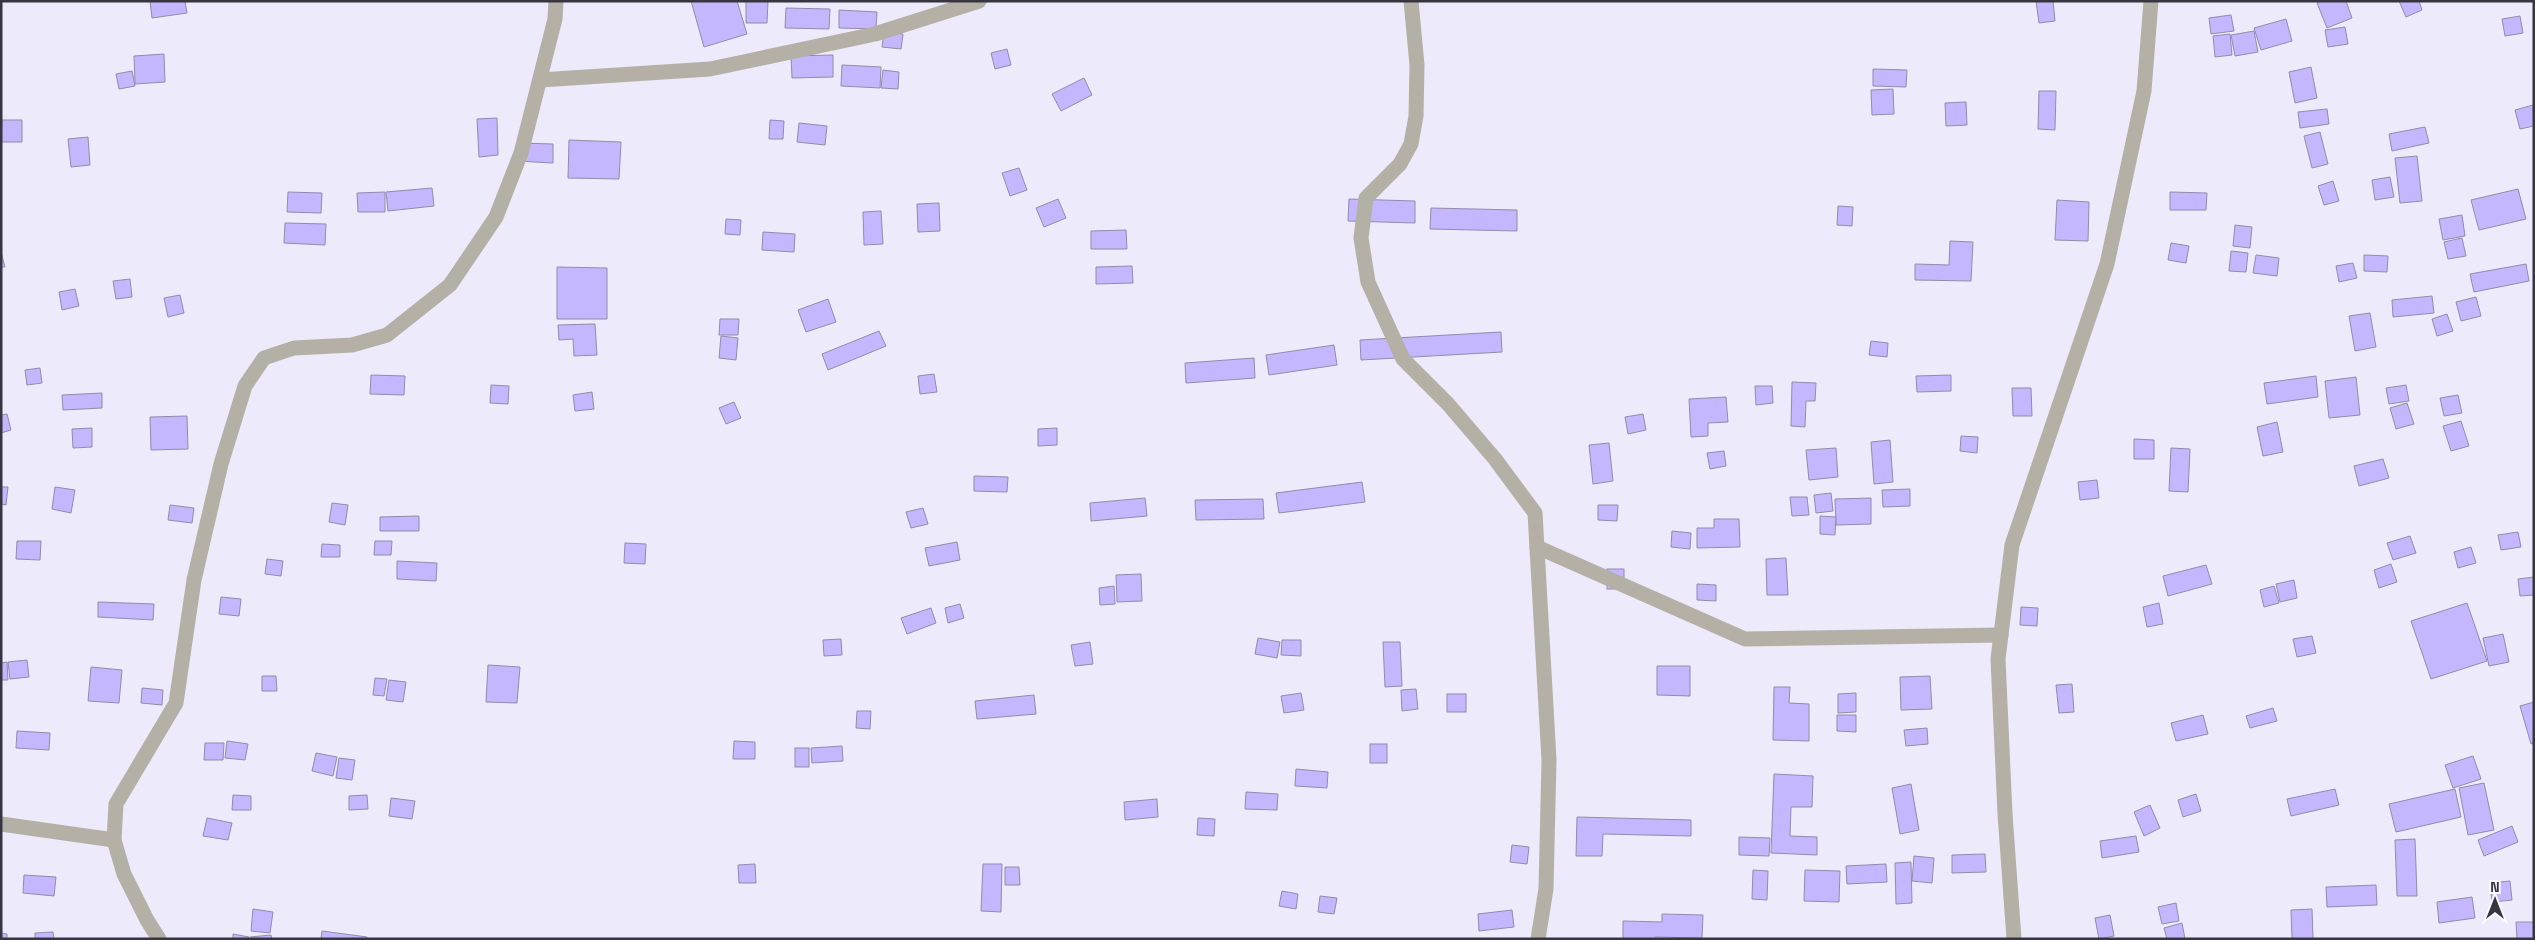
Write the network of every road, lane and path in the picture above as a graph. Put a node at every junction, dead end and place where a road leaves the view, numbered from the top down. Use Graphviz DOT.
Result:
graph roads {
  1 [pos="556,1"];
  2 [pos="979,1"];
  3 [pos="1411,1"];
  4 [pos="2152,1"];
  5 [pos="540,80"];
  6 [pos="1537,547"];
  7 [pos="2001,635"];
  8 [pos="1,824"];
  9 [pos="114,840"];
  10 [pos="159,939"];
  11 [pos="1538,939"];
  12 [pos="2014,939"];
  1 -- 5 [label="street"];
  2 -- 5 [label="street"];
  3 -- 6 [label="street"];
  4 -- 7 [label="street"];
  5 -- 9 [label="street"];
  6 -- 7 [label="street"];
  6 -- 11 [label="street"];
  7 -- 12 [label="street"];
  8 -- 9 [label="street"];
  9 -- 10 [label="street"];
}
